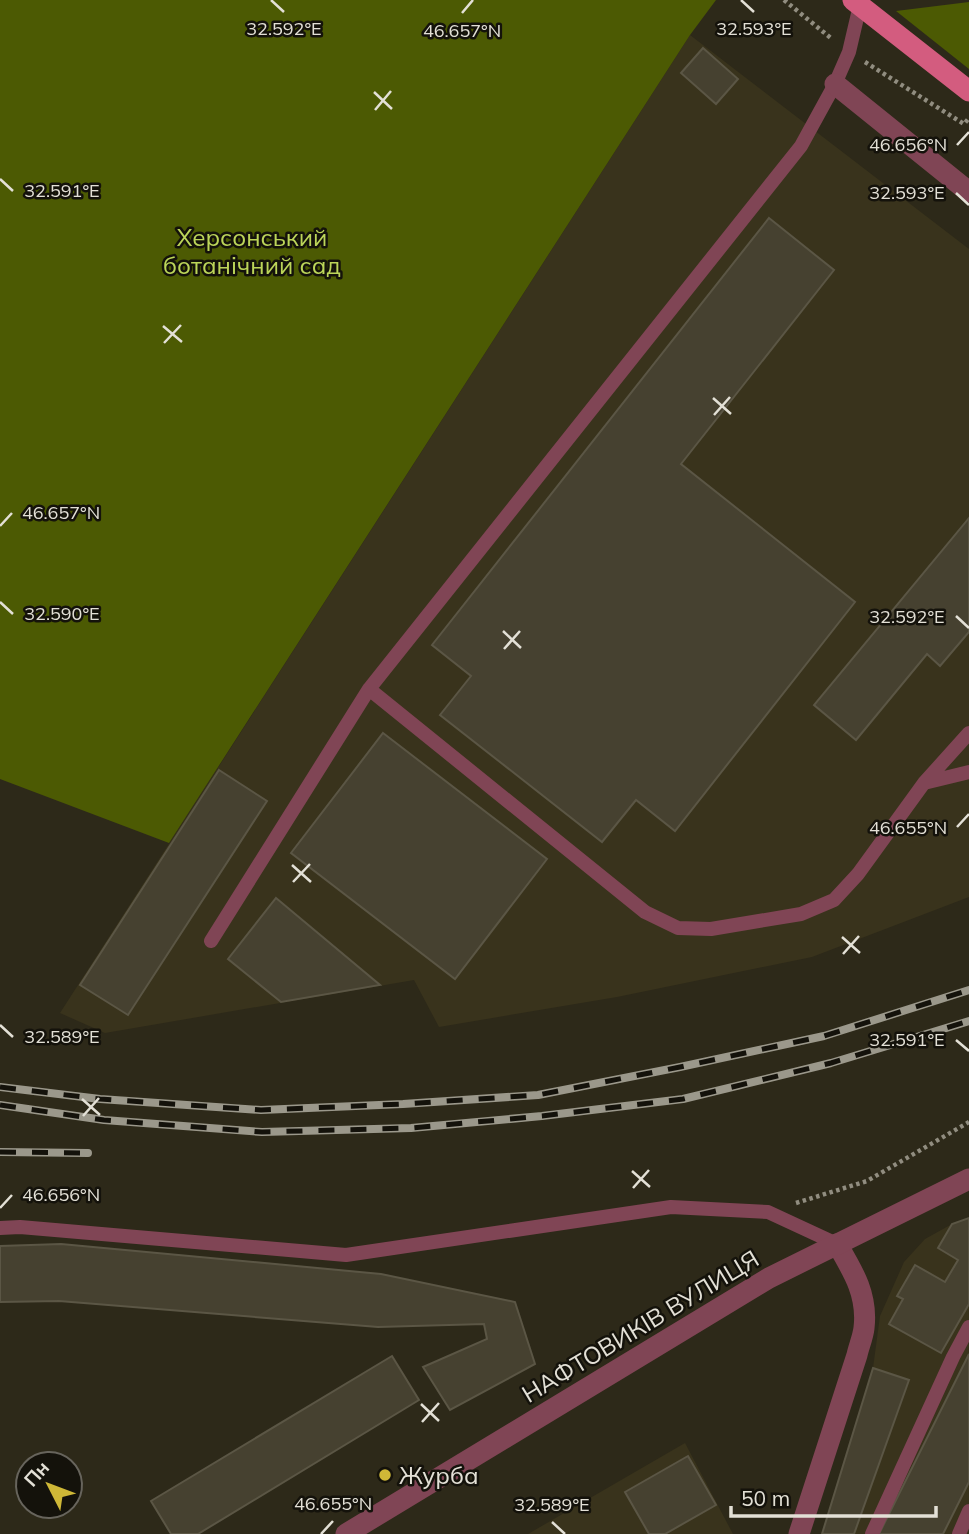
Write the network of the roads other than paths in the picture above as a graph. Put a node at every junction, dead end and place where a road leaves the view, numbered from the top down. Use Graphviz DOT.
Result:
graph roads {
  1 [pos="857,3"];
  2 [pos="835,84"];
  3 [pos="969,92"];
  4 [pos="969,192"];
  5 [pos="369,689"];
  6 [pos="969,733"];
  7 [pos="969,772"];
  8 [pos="924,783"];
  9 [pos="211,941"];
  10 [pos="969,1179"];
  11 [pos="0,1228"];
  12 [pos="837,1244"];
  13 [pos="969,1327"];
  14 [pos="969,1511"];
  15 [pos="346,1534"];
  16 [pos="799,1534"];
  17 [pos="872,1534"];
  18 [pos="958,1534"];
  1 -- 2 [label="lane"];
  1 -- 3 [label="main road"];
  2 -- 4 [label="street"];
  2 -- 5 [label="lane"];
  5 -- 8 [label="lane"];
  5 -- 9 [label="lane"];
  6 -- 8 [label="lane"];
  7 -- 8 [label="lane"];
  10 -- 12 [label="street, НАФТОВИКІВ ВУЛИЦЯ"];
  11 -- 12 [label="lane"];
  12 -- 15 [label="street, НАФТОВИКІВ ВУЛИЦЯ"];
  12 -- 16 [label="street"];
  13 -- 17 [label="lane"];
  14 -- 18 [label="lane"];
}
